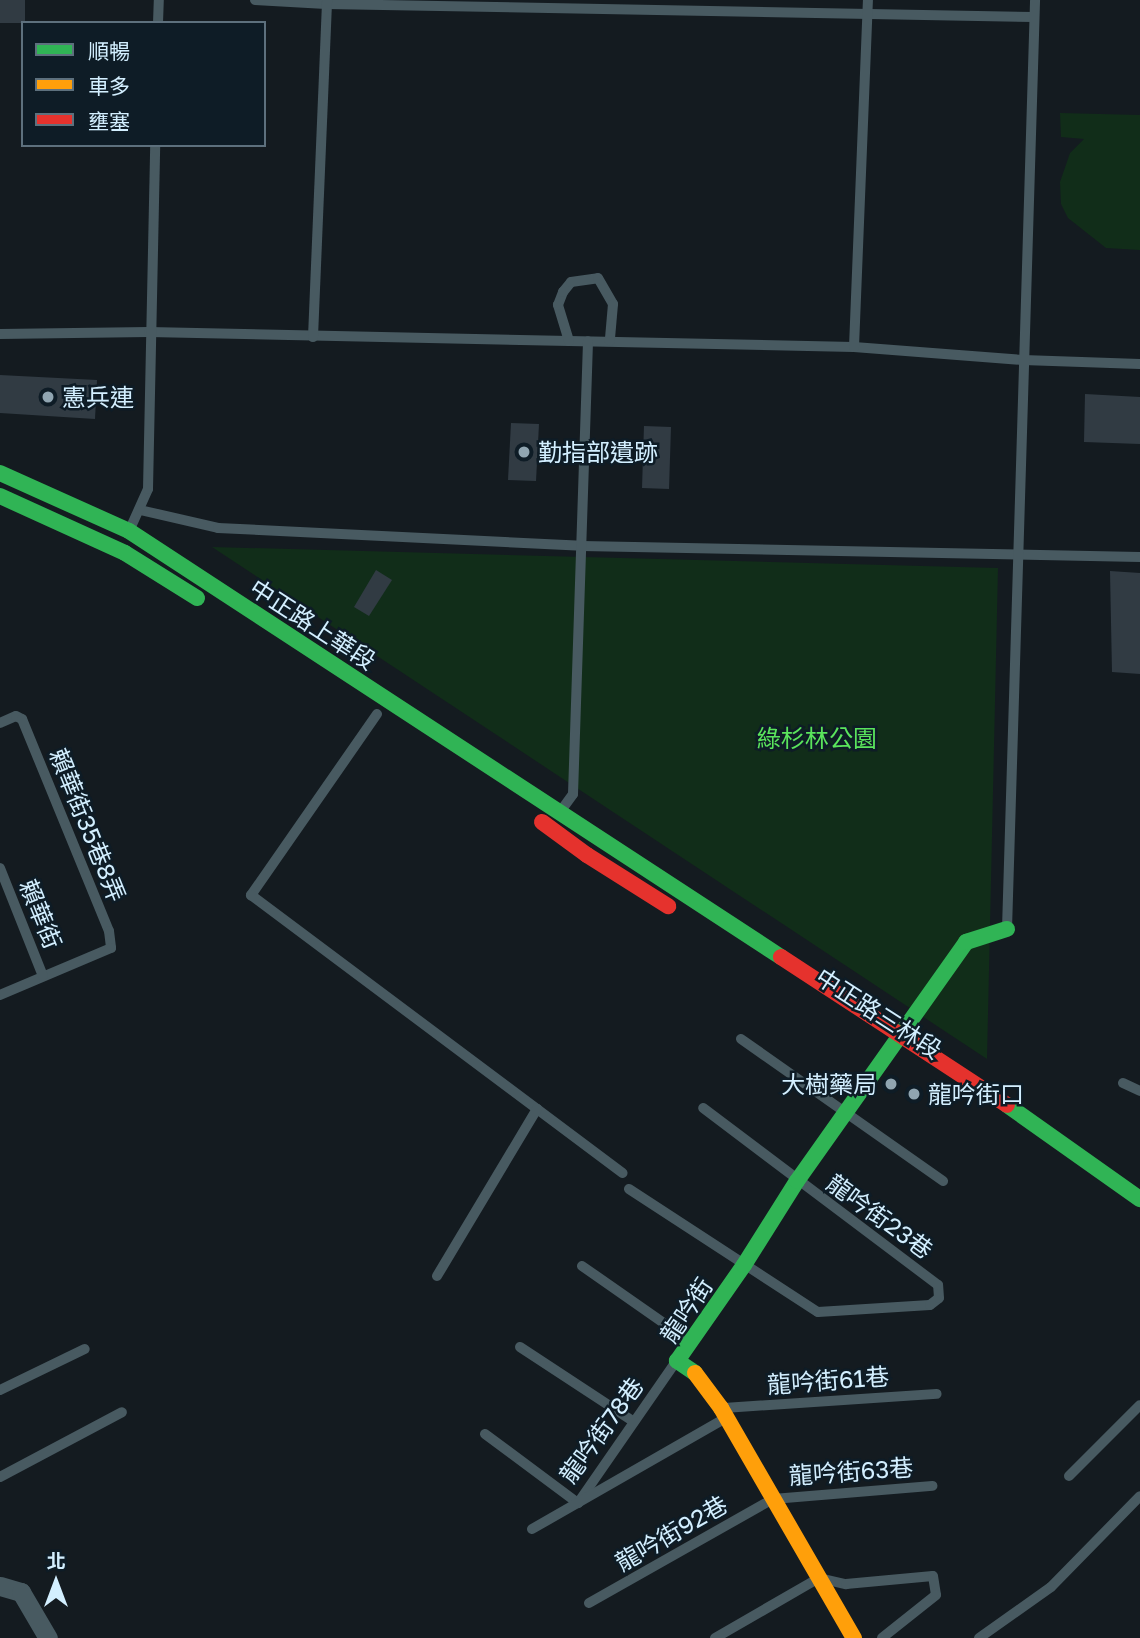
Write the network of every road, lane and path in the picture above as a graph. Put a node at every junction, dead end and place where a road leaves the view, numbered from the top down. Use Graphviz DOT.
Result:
graph roads {
  1 [pos="159,0"];
  2 [pos="255,0"];
  3 [pos="868,0"];
  4 [pos="1035,0"];
  5 [pos="326,2"];
  6 [pos="868,13"];
  7 [pos="1034,17"];
  8 [pos="159,21"];
  9 [pos="155,147"];
  10 [pos="149,332"];
  11 [pos="0,334"];
  12 [pos="313,337"];
  13 [pos="569,341"];
  14 [pos="587,341"];
  15 [pos="610,341"];
  16 [pos="853,347"];
  17 [pos="1023,360"];
  18 [pos="1140,365"];
  19 [pos="0,473"];
  20 [pos="0,496"];
  21 [pos="140,510"];
  22 [pos="129,531"];
  23 [pos="582,546"];
  24 [pos="125,553"];
  25 [pos="1019,553"];
  26 [pos="1140,556"];
  27 [pos="207,604"];
  28 [pos="377,714"];
  29 [pos="0,723"];
  30 [pos="526,812"];
  31 [pos="559,812"];
  32 [pos="549,827"];
  33 [pos="590,832"];
  34 [pos="0,868"];
  35 [pos="681,914"];
  36 [pos="1007,929"];
  37 [pos="763,965"];
  38 [pos="43,976"];
  39 [pos="0,995"];
  40 [pos="741,1039"];
  41 [pos="895,1041"];
  42 [pos="1123,1083"];
  43 [pos="1140,1091"];
  44 [pos="703,1108"];
  45 [pos="537,1109"];
  46 [pos="845,1112"];
  47 [pos="623,1174"];
  48 [pos="797,1181"];
  49 [pos="943,1181"];
  50 [pos="629,1189"];
  51 [pos="1135,1205"];
  52 [pos="744,1265"];
  53 [pos="582,1266"];
  54 [pos="437,1276"];
  55 [pos="691,1341"];
  56 [pos="520,1347"];
  57 [pos="85,1349"];
  58 [pos="677,1361"];
  59 [pos="0,1390"];
  60 [pos="937,1394"];
  61 [pos="1140,1405"];
  62 [pos="122,1412"];
  63 [pos="724,1413"];
  64 [pos="634,1422"];
  65 [pos="485,1434"];
  66 [pos="1069,1476"];
  67 [pos="0,1477"];
  68 [pos="932,1486"];
  69 [pos="1140,1496"];
  70 [pos="773,1499"];
  71 [pos="578,1503"];
  72 [pos="532,1529"];
  73 [pos="819,1578"];
  74 [pos="0,1586"];
  75 [pos="589,1603"];
  76 [pos="48,1638"];
  77 [pos="715,1638"];
  78 [pos="854,1638"];
  79 [pos="882,1638"];
  80 [pos="979,1638"];
  1 -- 8 [label="lane"];
  2 -- 5 [label="lane"];
  3 -- 6 [label="lane"];
  4 -- 7 [label="lane"];
  5 -- 6 [label="lane"];
  5 -- 12 [label="lane"];
  6 -- 7 [label="lane"];
  6 -- 16 [label="lane"];
  7 -- 17 [label="lane"];
  9 -- 10 [label="lane"];
  10 -- 11 [label="lane"];
  10 -- 12 [label="lane"];
  10 -- 21 [label="lane"];
  12 -- 13 [label="lane"];
  13 -- 14 [label="lane"];
  13 -- 15 [label="lane"];
  14 -- 15 [label="lane"];
  14 -- 23 [label="lane"];
  15 -- 16 [label="lane"];
  16 -- 17 [label="lane"];
  17 -- 18 [label="lane"];
  17 -- 25 [label="lane"];
  19 -- 22 [label="main road, 中正路上華段"];
  20 -- 24 [label="main road"];
  21 -- 22 [label="lane"];
  21 -- 23 [label="lane"];
  22 -- 24 [label="lane"];
  22 -- 31 [label="main road, 中正路上華段"];
  23 -- 25 [label="lane"];
  23 -- 31 [label="lane"];
  24 -- 27 [label="main road"];
  25 -- 26 [label="lane"];
  25 -- 36 [label="lane"];
  28 -- 45 [label="lane"];
  29 -- 38 [label="lane, 賴華街35巷8弄"];
  30 -- 32 [label="main road"];
  31 -- 32 [label="lane"];
  31 -- 33 [label="main road, 中正路上華段"];
  32 -- 35 [label="main road"];
  33 -- 41 [label="main road, 中正路三林段"];
  34 -- 38 [label="lane, 賴華街"];
  36 -- 41 [label="main road, 龍吟街"];
  37 -- 41 [label="main road, 中正路三林段"];
  38 -- 39 [label="lane"];
  40 -- 46 [label="lane"];
  41 -- 46 [label="main road, 龍吟街"];
  41 -- 51 [label="main road, 中正路三林段"];
  42 -- 43 [label="lane"];
  44 -- 48 [label="lane, 龍吟街23巷"];
  45 -- 47 [label="lane"];
  45 -- 54 [label="lane"];
  46 -- 48 [label="main road, 龍吟街"];
  46 -- 49 [label="lane"];
  48 -- 52 [label="main road, 龍吟街"];
  48 -- 52 [label="lane, 龍吟街23巷"];
  50 -- 52 [label="lane"];
  52 -- 55 [label="main road, 龍吟街"];
  53 -- 55 [label="lane"];
  55 -- 58 [label="main road, 龍吟街"];
  56 -- 64 [label="lane"];
  57 -- 59 [label="lane"];
  58 -- 63 [label="main road, 龍吟街"];
  58 -- 64 [label="lane, 龍吟街78巷"];
  60 -- 63 [label="lane, 龍吟街61巷"];
  61 -- 66 [label="lane"];
  62 -- 67 [label="lane"];
  63 -- 70 [label="main road, 龍吟街"];
  63 -- 71 [label="lane"];
  64 -- 71 [label="lane, 龍吟街78巷"];
  65 -- 71 [label="lane, 龍吟街78巷"];
  68 -- 70 [label="lane, 龍吟街63巷"];
  69 -- 80 [label="lane"];
  70 -- 73 [label="main road, 龍吟街"];
  70 -- 75 [label="lane, 龍吟街92巷"];
  71 -- 72 [label="lane"];
  73 -- 77 [label="lane"];
  73 -- 78 [label="main road, 龍吟街"];
  73 -- 79 [label="lane"];
  74 -- 76 [label="street"];
}
